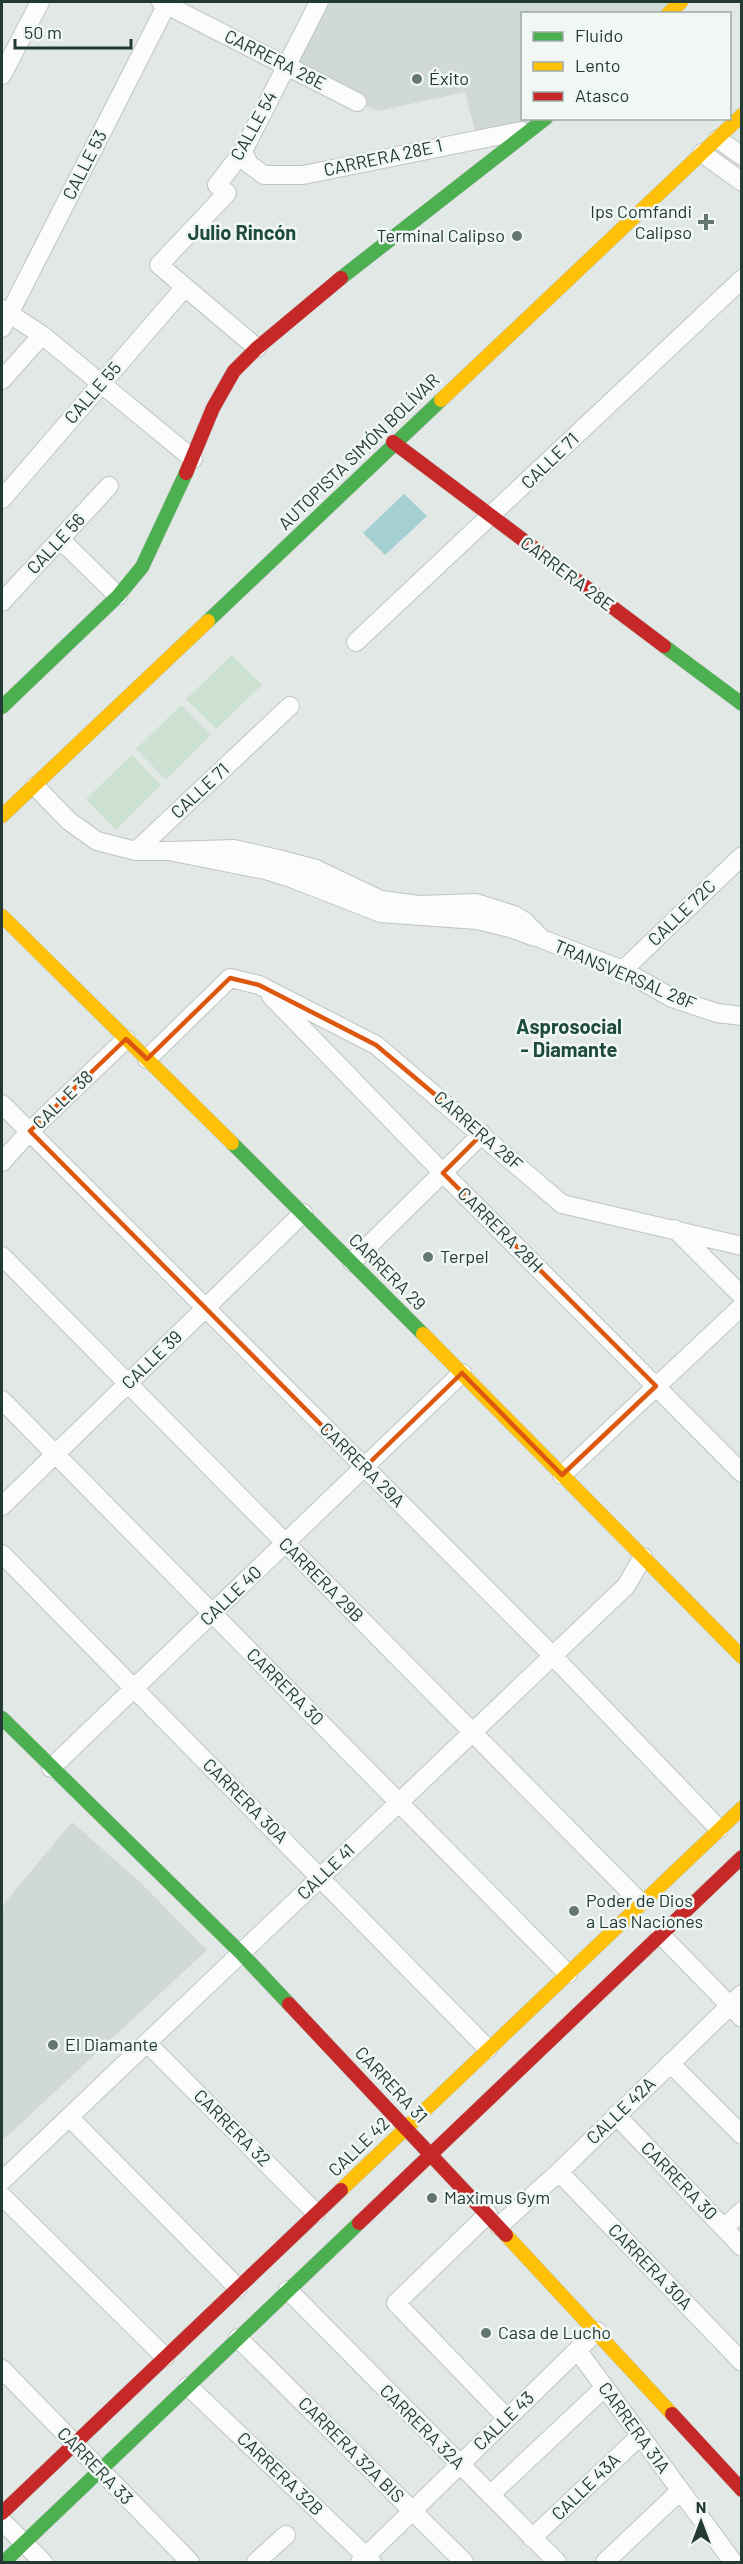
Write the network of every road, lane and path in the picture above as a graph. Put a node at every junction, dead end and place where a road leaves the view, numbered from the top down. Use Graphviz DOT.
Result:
graph roads {
  1 [pos="39,2"];
  2 [pos="165,2"];
  3 [pos="320,2"];
  4 [pos="287,65"];
  5 [pos="2,75"];
  6 [pos="357,102"];
  7 [pos="741,115"];
  8 [pos="540,124"];
  9 [pos="718,139"];
  10 [pos="243,152"];
  11 [pos="702,153"];
  12 [pos="741,156"];
  13 [pos="741,182"];
  14 [pos="741,279"];
  15 [pos="185,287"];
  16 [pos="4,317"];
  17 [pos="42,335"];
  18 [pos="257,348"];
  19 [pos="2,380"];
  20 [pos="102,384"];
  21 [pos="393,442"];
  22 [pos="193,459"];
  23 [pos="109,486"];
  24 [pos="2,499"];
  25 [pos="491,517"];
  26 [pos="61,540"];
  27 [pos="118,597"];
  28 [pos="2,602"];
  29 [pos="356,642"];
  30 [pos="741,704"];
  31 [pos="290,706"];
  32 [pos="2,707"];
  33 [pos="35,786"];
  34 [pos="2,816"];
  35 [pos="136,851"];
  36 [pos="741,856"];
  37 [pos="2,916"];
  38 [pos="623,970"];
  39 [pos="260,985"];
  40 [pos="741,1016"];
  41 [pos="126,1039"];
  42 [pos="147,1059"];
  43 [pos="2,1104"];
  44 [pos="30,1131"];
  45 [pos="482,1134"];
  46 [pos="2,1162"];
  47 [pos="442,1173"];
  48 [pos="303,1213"];
  49 [pos="675,1229"];
  50 [pos="741,1246"];
  51 [pos="2,1256"];
  52 [pos="352,1262"];
  53 [pos="741,1296"];
  54 [pos="741,1306"];
  55 [pos="205,1308"];
  56 [pos="462,1374"];
  57 [pos="128,1384"];
  58 [pos="656,1386"];
  59 [pos="2,1400"];
  60 [pos="55,1455"];
  61 [pos="364,1468"];
  62 [pos="741,1473"];
  63 [pos="562,1474"];
  64 [pos="2,1506"];
  65 [pos="285,1543"];
  66 [pos="2,1554"];
  67 [pos="643,1557"];
  68 [pos="212,1614"];
  69 [pos="553,1656"];
  70 [pos="741,1657"];
  71 [pos="134,1689"];
  72 [pos="2,1718"];
  73 [pos="473,1732"];
  74 [pos="51,1768"];
  75 [pos="399,1802"];
  76 [pos="741,1808"];
  77 [pos="719,1829"];
  78 [pos="741,1857"];
  79 [pos="321,1877"];
  80 [pos="641,1903"];
  81 [pos="660,1934"];
  82 [pos="241,1953"];
  83 [pos="568,1974"];
  84 [pos="737,2005"];
  85 [pos="147,2043"];
  86 [pos="488,2049"];
  87 [pos="670,2063"];
  88 [pos="616,2115"];
  89 [pos="69,2117"];
  90 [pos="406,2128"];
  91 [pos="741,2135"];
  92 [pos="431,2154"];
  93 [pos="559,2172"];
  94 [pos="2,2181"];
  95 [pos="2,2196"];
  96 [pos="741,2211"];
  97 [pos="316,2213"];
  98 [pos="494,2220"];
  99 [pos="724,2228"];
  100 [pos="741,2247"];
  101 [pos="238,2288"];
  102 [pos="288,2290"];
  103 [pos="597,2331"];
  104 [pos="238,2338"];
  105 [pos="578,2351"];
  106 [pos="165,2357"];
  107 [pos="741,2362"];
  108 [pos="2,2369"];
  109 [pos="188,2386"];
  110 [pos="604,2388"];
  111 [pos="507,2418"];
  112 [pos="640,2436"];
  113 [pos="74,2444"];
  114 [pos="460,2464"];
  115 [pos="100,2470"];
  116 [pos="741,2490"];
  117 [pos="680,2491"];
  118 [pos="490,2495"];
  119 [pos="413,2511"];
  120 [pos="2,2512"];
  121 [pos="2,2521"];
  122 [pos="286,2535"];
  123 [pos="532,2538"];
  124 [pos="24,2543"];
  125 [pos="366,2560"];
  126 [pos="4,2562"];
  127 [pos="43,2562"];
  128 [pos="190,2562"];
  129 [pos="256,2562"];
  130 [pos="464,2562"];
  131 [pos="557,2562"];
  132 [pos="605,2562"];
  133 [pos="733,2562"];
  1 -- 5 [label="street"];
  2 -- 4 [label="street, CARRERA 28E"];
  2 -- 16 [label="street, CALLE 53"];
  3 -- 4 [label="street, CALLE 54"];
  4 -- 6 [label="street, CARRERA 28E"];
  4 -- 10 [label="street, CALLE 54"];
  7 -- 9 [label="main road, AUTOPISTA SIMÓN BOLÍVAR"];
  8 -- 10 [label="street, CARRERA 28E 1"];
  8 -- 18 [label="main road"];
  9 -- 11 [label="main road, AUTOPISTA SIMÓN BOLÍVAR"];
  9 -- 12 [label="street"];
  10 -- 15 [label="street, CALLE 54"];
  11 -- 13 [label="street"];
  11 -- 21 [label="main road, AUTOPISTA SIMÓN BOLÍVAR"];
  14 -- 25 [label="street, CALLE 71"];
  15 -- 18 [label="street"];
  15 -- 20 [label="street, CALLE 55"];
  16 -- 17 [label="street"];
  17 -- 19 [label="street"];
  17 -- 20 [label="street"];
  18 -- 22 [label="main road"];
  20 -- 22 [label="street"];
  20 -- 24 [label="street, CALLE 55"];
  21 -- 25 [label="main road, CARRERA 28E"];
  21 -- 33 [label="main road, AUTOPISTA SIMÓN BOLÍVAR"];
  22 -- 27 [label="main road"];
  23 -- 26 [label="street, CALLE 56"];
  25 -- 29 [label="street, CALLE 71"];
  25 -- 30 [label="main road, CARRERA 28E"];
  26 -- 27 [label="street"];
  26 -- 28 [label="street, CALLE 56"];
  27 -- 32 [label="main road"];
  31 -- 35 [label="street, CALLE 71"];
  33 -- 34 [label="main road, AUTOPISTA SIMÓN BOLÍVAR"];
  33 -- 35 [label="street"];
  35 -- 38 [label="street, TRANSVERSAL 28F"];
  36 -- 38 [label="street, CALLE 72C"];
  37 -- 41 [label="main road, CARRERA 29"];
  38 -- 40 [label="street, TRANSVERSAL 28F"];
  39 -- 42 [label="street, CARRERA 28F"];
  39 -- 45 [label="street, CARRERA 28F"];
  39 -- 47 [label="street, CARRERA 28H"];
  41 -- 42 [label="main road, CARRERA 29"];
  41 -- 44 [label="street, CALLE 38"];
  42 -- 48 [label="main road, CARRERA 29"];
  43 -- 44 [label="street, CARRERA 29A"];
  44 -- 46 [label="street, CALLE 38"];
  44 -- 55 [label="street, CARRERA 29A"];
  45 -- 47 [label="street"];
  45 -- 49 [label="street, CARRERA 28F"];
  47 -- 52 [label="street"];
  47 -- 58 [label="street, CARRERA 28H"];
  48 -- 52 [label="main road, CARRERA 29"];
  48 -- 55 [label="street, CALLE 39"];
  49 -- 50 [label="street, CARRERA 28F"];
  49 -- 53 [label="street"];
  51 -- 57 [label="street, CARRERA 29B"];
  52 -- 56 [label="main road, CARRERA 29"];
  54 -- 58 [label="street"];
  55 -- 57 [label="street, CALLE 39"];
  55 -- 61 [label="street, CARRERA 29A"];
  56 -- 61 [label="street, CALLE 40"];
  56 -- 63 [label="main road, CARRERA 29"];
  57 -- 60 [label="street, CALLE 39"];
  57 -- 65 [label="street, CARRERA 29B"];
  58 -- 62 [label="street, CARRERA 28H"];
  58 -- 63 [label="street"];
  59 -- 60 [label="street, CARRERA 30"];
  60 -- 64 [label="street, CALLE 39"];
  60 -- 68 [label="street, CARRERA 30"];
  61 -- 65 [label="street, CALLE 40"];
  61 -- 69 [label="street, CARRERA 29A"];
  63 -- 67 [label="main road, CARRERA 29"];
  65 -- 68 [label="street, CALLE 40"];
  65 -- 73 [label="street, CARRERA 29B"];
  66 -- 71 [label="street, CARRERA 30A"];
  67 -- 69 [label="street, CALLE 41"];
  67 -- 70 [label="main road, CARRERA 29"];
  68 -- 71 [label="street, CALLE 40"];
  68 -- 75 [label="street, CARRERA 30"];
  69 -- 73 [label="street, CALLE 41"];
  69 -- 77 [label="street, CARRERA 29A"];
  71 -- 74 [label="street, CALLE 40"];
  71 -- 79 [label="street, CARRERA 30A"];
  72 -- 74 [label="main road, CARRERA 31"];
  73 -- 75 [label="street, CALLE 41"];
  73 -- 80 [label="street, CARRERA 29B"];
  74 -- 82 [label="main road, CARRERA 31"];
  75 -- 79 [label="street, CALLE 41"];
  75 -- 83 [label="street, CARRERA 30"];
  76 -- 77 [label="main road, CALLE 42"];
  77 -- 80 [label="main road, CALLE 42"];
  78 -- 81 [label="main road"];
  79 -- 82 [label="street, CALLE 41"];
  79 -- 86 [label="street, CARRERA 30A"];
  80 -- 83 [label="main road, CALLE 42"];
  81 -- 84 [label="street"];
  81 -- 92 [label="main road"];
  82 -- 85 [label="street, CALLE 41"];
  82 -- 90 [label="main road, CARRERA 31"];
  83 -- 86 [label="main road, CALLE 42"];
  84 -- 87 [label="street, CALLE 42A"];
  85 -- 89 [label="street, CALLE 41"];
  85 -- 97 [label="street, CARRERA 32"];
  86 -- 90 [label="main road, CALLE 42"];
  87 -- 88 [label="street, CALLE 42A"];
  87 -- 91 [label="street"];
  88 -- 93 [label="street, CALLE 42A"];
  88 -- 99 [label="street, CARRERA 30"];
  89 -- 94 [label="street, CALLE 41"];
  89 -- 101 [label="street"];
  90 -- 92 [label="main road, CARRERA 31"];
  90 -- 97 [label="main road, CALLE 42"];
  92 -- 98 [label="main road, CARRERA 31"];
  92 -- 102 [label="main road"];
  93 -- 98 [label="street, CALLE 42A"];
  93 -- 107 [label="street, CARRERA 30A"];
  95 -- 106 [label="street"];
  96 -- 99 [label="street"];
  97 -- 101 [label="main road, CALLE 42"];
  98 -- 103 [label="main road, CARRERA 31"];
  98 -- 111 [label="street, CALLE 42A"];
  99 -- 100 [label="street, CARRERA 30"];
  101 -- 106 [label="main road, CALLE 42"];
  102 -- 104 [label="main road"];
  102 -- 114 [label="street, CARRERA 32A"];
  103 -- 105 [label="street, CALLE 43"];
  103 -- 116 [label="main road, CARRERA 31"];
  104 -- 109 [label="main road"];
  104 -- 119 [label="street, CARRERA 32A BIS"];
  105 -- 110 [label="street, CARRERA 31A"];
  105 -- 111 [label="street, CALLE 43"];
  106 -- 113 [label="main road, CALLE 42"];
  108 -- 113 [label="street, CARRERA 33"];
  109 -- 115 [label="main road"];
  109 -- 125 [label="street, CARRERA 32B"];
  110 -- 112 [label="street, CARRERA 31A"];
  110 -- 118 [label="street"];
  111 -- 114 [label="street, CALLE 43"];
  112 -- 117 [label="street, CARRERA 31A"];
  112 -- 123 [label="street, CALLE 43A"];
  113 -- 115 [label="street, CARRERA 33"];
  113 -- 120 [label="main road, CALLE 42"];
  114 -- 118 [label="street, CARRERA 32A"];
  114 -- 119 [label="street, CALLE 43"];
  115 -- 124 [label="main road"];
  115 -- 128 [label="street, CARRERA 33"];
  117 -- 132 [label="street"];
  117 -- 133 [label="street, CARRERA 31A"];
  118 -- 123 [label="street, CARRERA 32A"];
  119 -- 125 [label="street, CALLE 43"];
  119 -- 130 [label="street, CARRERA 32A BIS"];
  121 -- 124 [label="street"];
  122 -- 129 [label="street"];
  123 -- 131 [label="street, CARRERA 32A"];
  124 -- 126 [label="main road"];
  124 -- 127 [label="street"];
}
